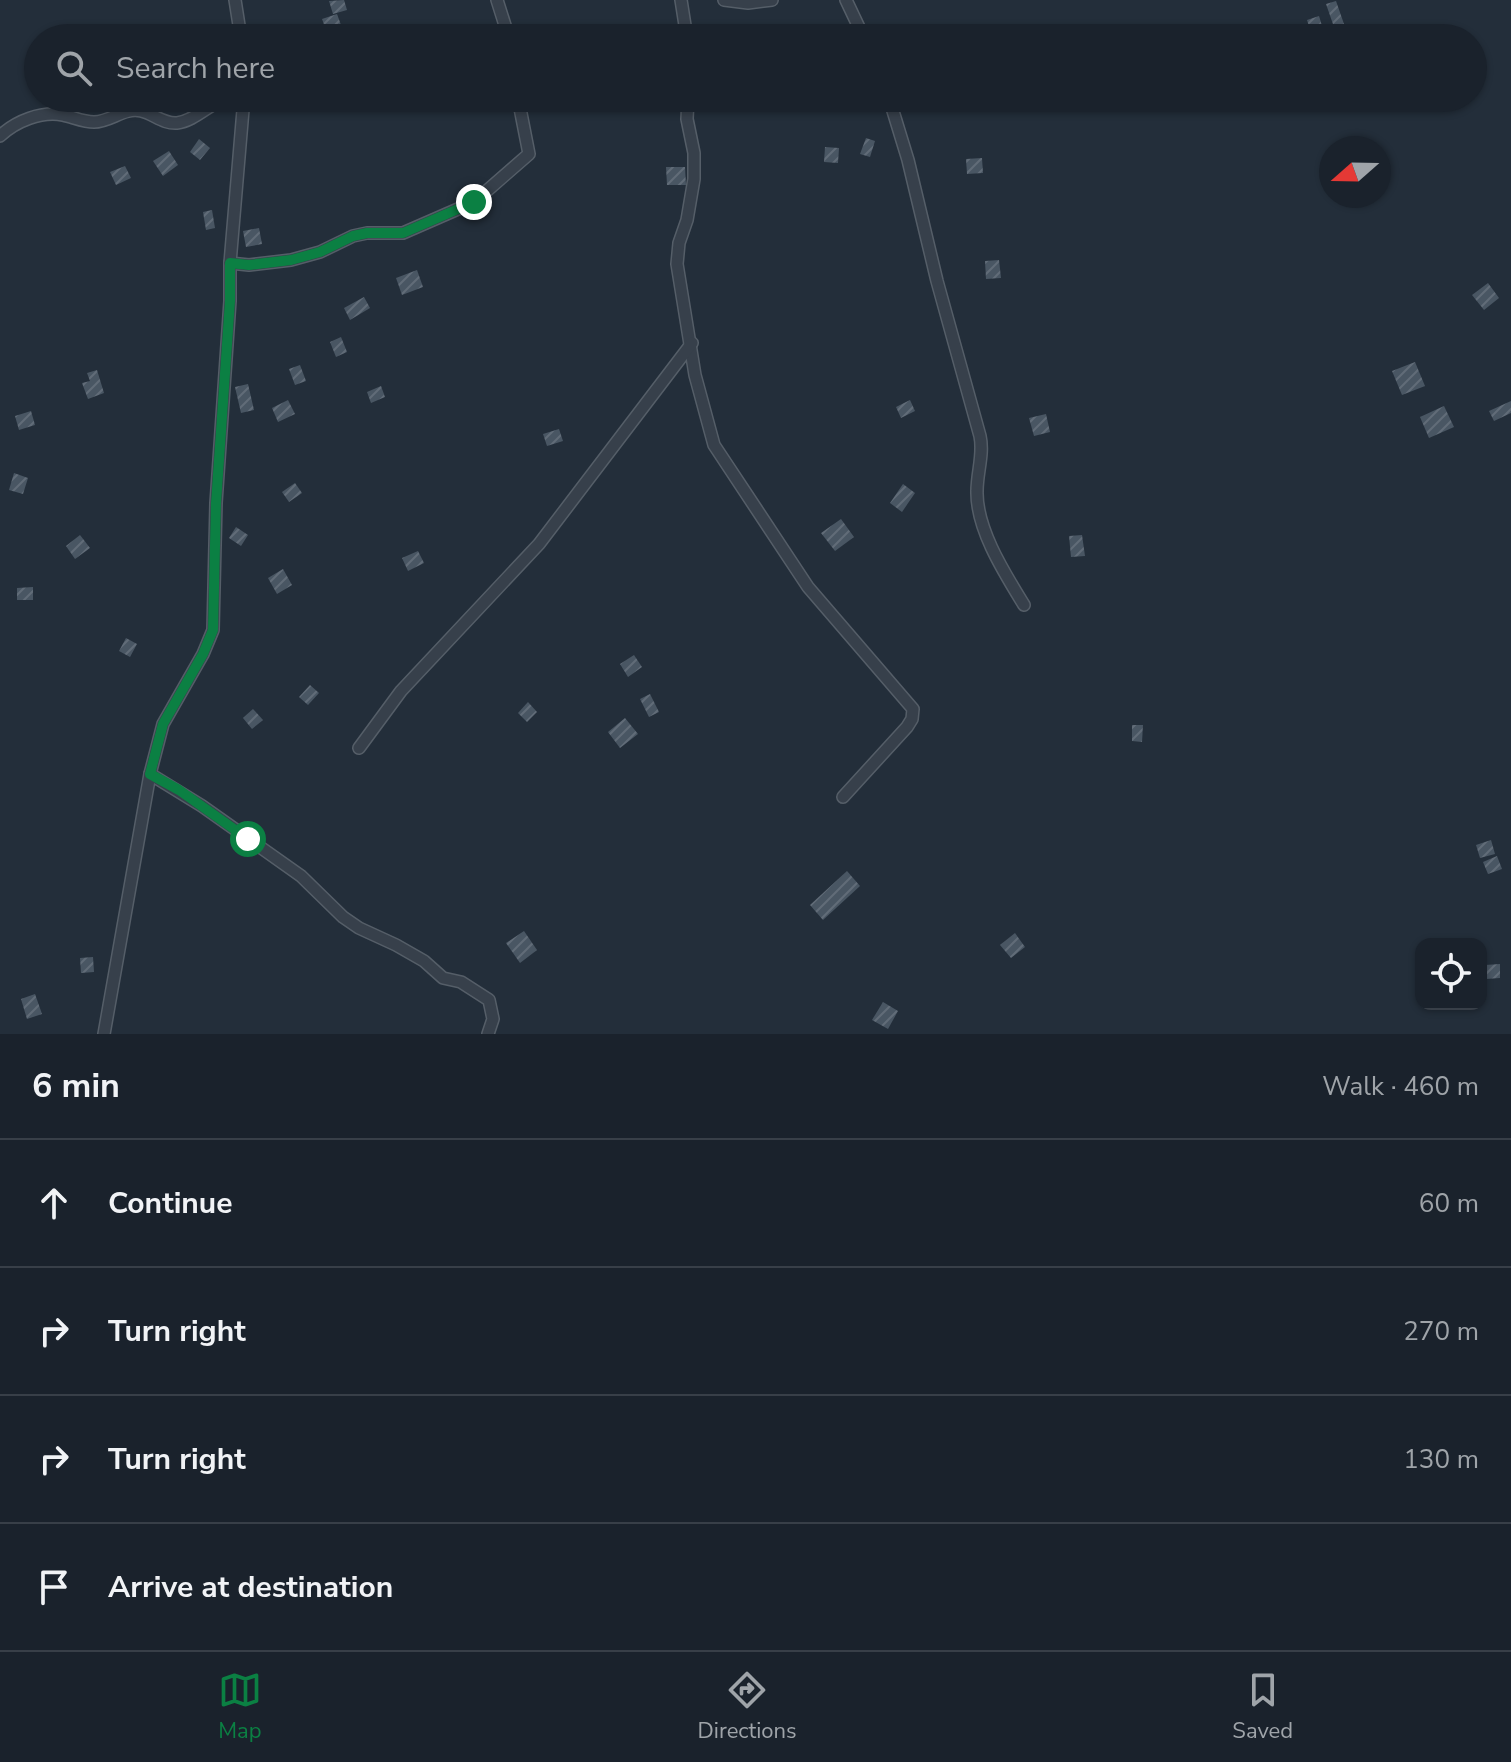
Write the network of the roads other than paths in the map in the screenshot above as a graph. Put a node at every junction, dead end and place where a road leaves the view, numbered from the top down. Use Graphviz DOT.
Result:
graph roads {
  1 [pos="235,0"];
  2 [pos="497,0"];
  3 [pos="681,0"];
  4 [pos="724,0"];
  5 [pos="772,0"];
  6 [pos="846,0"];
  7 [pos="239,24"];
  8 [pos="505,24"];
  9 [pos="685,24"];
  10 [pos="857,24"];
  11 [pos="124,112"];
  12 [pos="142,112"];
  13 [pos="202,112"];
  14 [pos="243,112"];
  15 [pos="521,112"];
  16 [pos="687,112"];
  17 [pos="893,112"];
  18 [pos="0,136"];
  19 [pos="230,263"];
  20 [pos="692,343"];
  21 [pos="1024,605"];
  22 [pos="359,748"];
  23 [pos="150,774"];
  24 [pos="843,797"];
  25 [pos="104,1034"];
  26 [pos="488,1034"];
  1 -- 7 [label="street"];
  2 -- 8 [label="street"];
  3 -- 9 [label="street"];
  4 -- 5 [label="street"];
  6 -- 10 [label="street"];
  11 -- 18 [label="street"];
  12 -- 13 [label="street"];
  14 -- 19 [label="street"];
  15 -- 19 [label="street"];
  16 -- 20 [label="street"];
  17 -- 21 [label="street"];
  19 -- 23 [label="street"];
  20 -- 22 [label="street"];
  20 -- 24 [label="street"];
  23 -- 25 [label="street"];
  23 -- 26 [label="street"];
}
